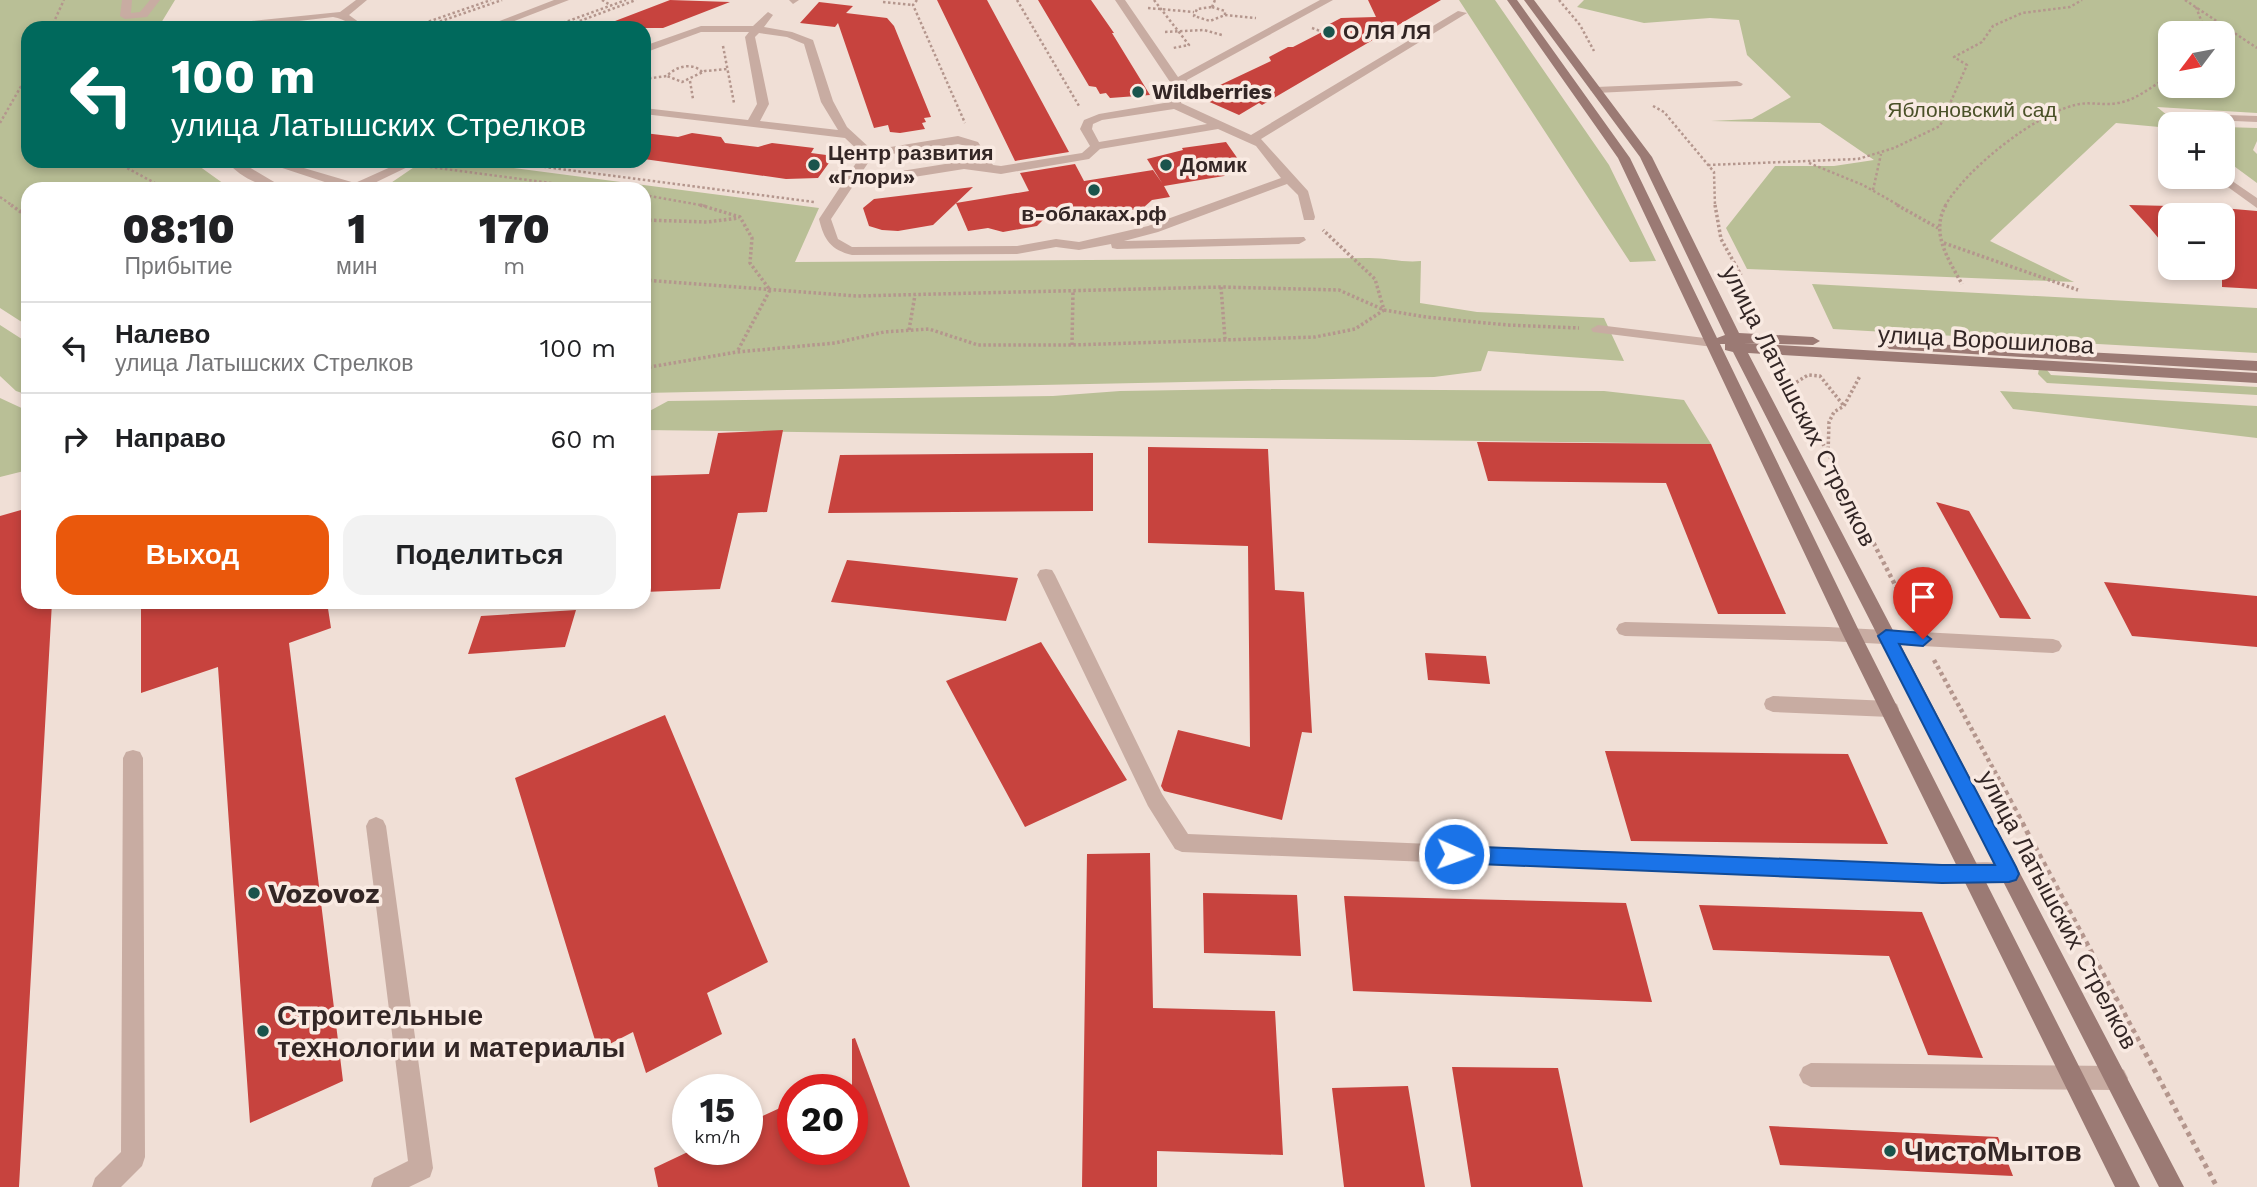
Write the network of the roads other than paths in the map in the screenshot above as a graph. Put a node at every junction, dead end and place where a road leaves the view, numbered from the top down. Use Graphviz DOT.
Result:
graph roads {
  1 [pos="127,0"];
  2 [pos="155,0"];
  3 [pos="362,0"];
  4 [pos="564,0"];
  5 [pos="1328,0"];
  6 [pos="1512,0"];
  7 [pos="1529,0"];
  8 [pos="1121,3"];
  9 [pos="1462,13"];
  10 [pos="342,15"];
  11 [pos="773,16"];
  12 [pos="284,20"];
  13 [pos="275,21"];
  14 [pos="351,21"];
  15 [pos="506,21"];
  16 [pos="758,32"];
  17 [pos="651,47"];
  18 [pos="1737,84"];
  19 [pos="1178,85"];
  20 [pos="1596,90"];
  21 [pos="1175,105"];
  22 [pos="651,112"];
  23 [pos="2235,118"];
  24 [pos="2257,119"];
  25 [pos="751,124"];
  26 [pos="1220,125"];
  27 [pos="848,135"];
  28 [pos="1252,139"];
  29 [pos="1096,146"];
  30 [pos="868,154"];
  31 [pos="240,168"];
  32 [pos="290,168"];
  33 [pos="400,168"];
  34 [pos="988,168"];
  35 [pos="855,176"];
  36 [pos="1289,179"];
  37 [pos="266,182"];
  38 [pos="335,182"];
  39 [pos="368,182"];
  40 [pos="2235,188"];
  41 [pos="2257,204"];
  42 [pos="1309,217"];
  43 [pos="1153,229"];
  44 [pos="1300,240"];
  45 [pos="1169,245"];
  46 [pos="1079,246"];
  47 [pos="1598,329"];
  48 [pos="1713,343"];
  49 [pos="1736,344"];
  50 [pos="2257,366"];
  51 [pos="2257,378"];
  52 [pos="1046,575"];
  53 [pos="1625,629"];
  54 [pos="1852,635"];
  55 [pos="1886,636"];
  56 [pos="2053,646"];
  57 [pos="1773,704"];
  58 [pos="1890,709"];
  59 [pos="133,758"];
  60 [pos="376,826"];
  61 [pos="1972,872"];
  62 [pos="2009,874"];
  63 [pos="1811,1074"];
  64 [pos="2075,1077"];
  65 [pos="2116,1078"];
  66 [pos="104,1187"];
  67 [pos="383,1187"];
  68 [pos="2128,1187"];
  69 [pos="2172,1187"];
  1 -- 2 [label="street"];
  3 -- 10 [label="street"];
  4 -- 15 [label="street"];
  5 -- 19 [label="street"];
  6 -- 48 [label="street, улица Латышских Стрелков"];
  7 -- 20 [label="street, улица Латышских Стрелков"];
  8 -- 19 [label="street"];
  9 -- 28 [label="street"];
  10 -- 12 [label="street"];
  10 -- 14 [label="street"];
  11 -- 16 [label="street"];
  12 -- 13 [label="street"];
  16 -- 17 [label="street"];
  16 -- 25 [label="street"];
  16 -- 27 [label="street"];
  18 -- 20 [label="street"];
  19 -- 21 [label="street"];
  20 -- 49 [label="street, улица Латышских Стрелков"];
  21 -- 26 [label="street"];
  21 -- 29 [label="street"];
  22 -- 25 [label="street"];
  23 -- 24 [label="street"];
  25 -- 27 [label="street"];
  26 -- 28 [label="street"];
  26 -- 29 [label="street"];
  27 -- 30 [label="street"];
  28 -- 36 [label="street"];
  29 -- 34 [label="street"];
  30 -- 34 [label="street"];
  30 -- 35 [label="street"];
  31 -- 37 [label="street"];
  32 -- 38 [label="street"];
  33 -- 39 [label="street"];
  34 -- 35 [label="street"];
  35 -- 46 [label="street"];
  36 -- 42 [label="street"];
  36 -- 43 [label="street"];
  40 -- 41 [label="street"];
  43 -- 45 [label="street"];
  43 -- 46 [label="street"];
  44 -- 45 [label="street"];
  45 -- 46 [label="street"];
  47 -- 48 [label="street, улица Ворошилова"];
  48 -- 49 [label="street, улица Ворошилова"];
  48 -- 54 [label="street, улица Латышских Стрелков"];
  49 -- 50 [label="street, улица Ворошилова"];
  49 -- 51 [label="street, улица Ворошилова"];
  49 -- 55 [label="street, улица Латышских Стрелков"];
  52 -- 61 [label="street"];
  53 -- 54 [label="street"];
  54 -- 55 [label="street"];
  54 -- 58 [label="street, улица Латышских Стрелков"];
  55 -- 56 [label="street"];
  55 -- 62 [label="street, улица Латышских Стрелков"];
  57 -- 58 [label="street"];
  58 -- 61 [label="street, улица Латышских Стрелков"];
  59 -- 66 [label="street"];
  60 -- 67 [label="street"];
  61 -- 62 [label="street"];
  61 -- 64 [label="street, улица Латышских Стрелков"];
  62 -- 65 [label="street, улица Латышских Стрелков"];
  63 -- 64 [label="street"];
  64 -- 65 [label="street"];
  64 -- 68 [label="street, улица Латышских Стрелков"];
  65 -- 69 [label="street, улица Латышских Стрелков"];
}
